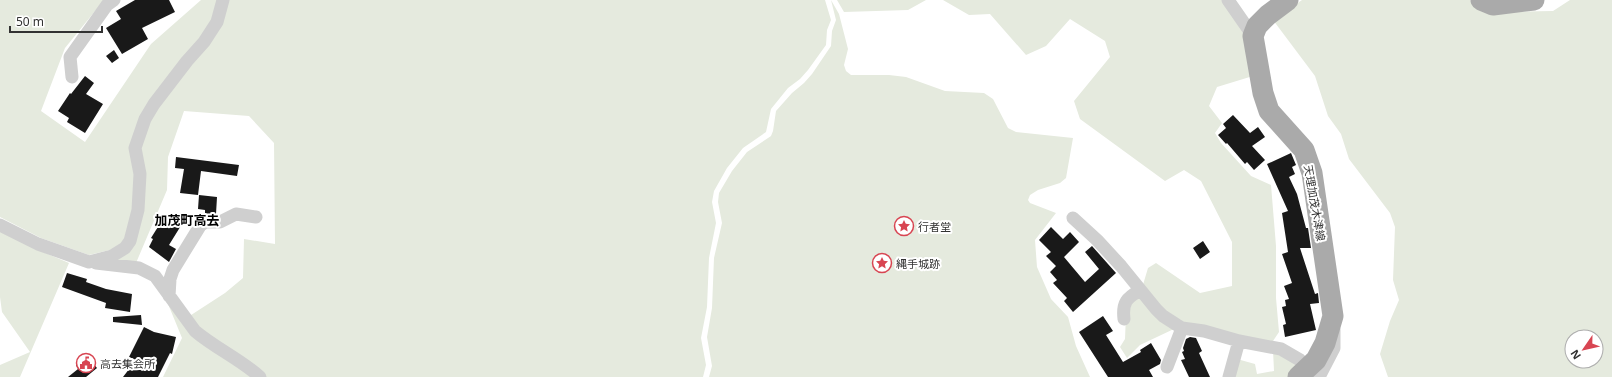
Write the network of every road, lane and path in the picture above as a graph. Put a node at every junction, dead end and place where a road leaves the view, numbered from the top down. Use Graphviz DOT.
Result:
graph roads {
  1 [pos="114,0"];
  2 [pos="223,0"];
  3 [pos="1228,0"];
  4 [pos="1288,0"];
  5 [pos="1482,0"];
  6 [pos="1534,0"];
  7 [pos="1253,36"];
  8 [pos="72,77"];
  9 [pos="256,216"];
  10 [pos="1073,218"];
  11 [pos="0,225"];
  12 [pos="89,262"];
  13 [pos="1140,290"];
  14 [pos="169,296"];
  15 [pos="1124,319"];
  16 [pos="1182,328"];
  17 [pos="1239,341"];
  18 [pos="1167,367"];
  19 [pos="1309,374"];
  20 [pos="260,377"];
  21 [pos="1230,377"];
  1 -- 8 [label="street"];
  2 -- 12 [label="street"];
  3 -- 7 [label="street"];
  4 -- 7 [label="main road"];
  5 -- 6 [label="main road"];
  7 -- 19 [label="main road, 天理加茂木津線"];
  9 -- 14 [label="street"];
  10 -- 13 [label="street"];
  11 -- 12 [label="street"];
  12 -- 14 [label="street"];
  13 -- 15 [label="street"];
  13 -- 16 [label="street"];
  14 -- 20 [label="street"];
  16 -- 17 [label="street"];
  16 -- 18 [label="street"];
  17 -- 19 [label="street"];
  17 -- 21 [label="street"];
}
